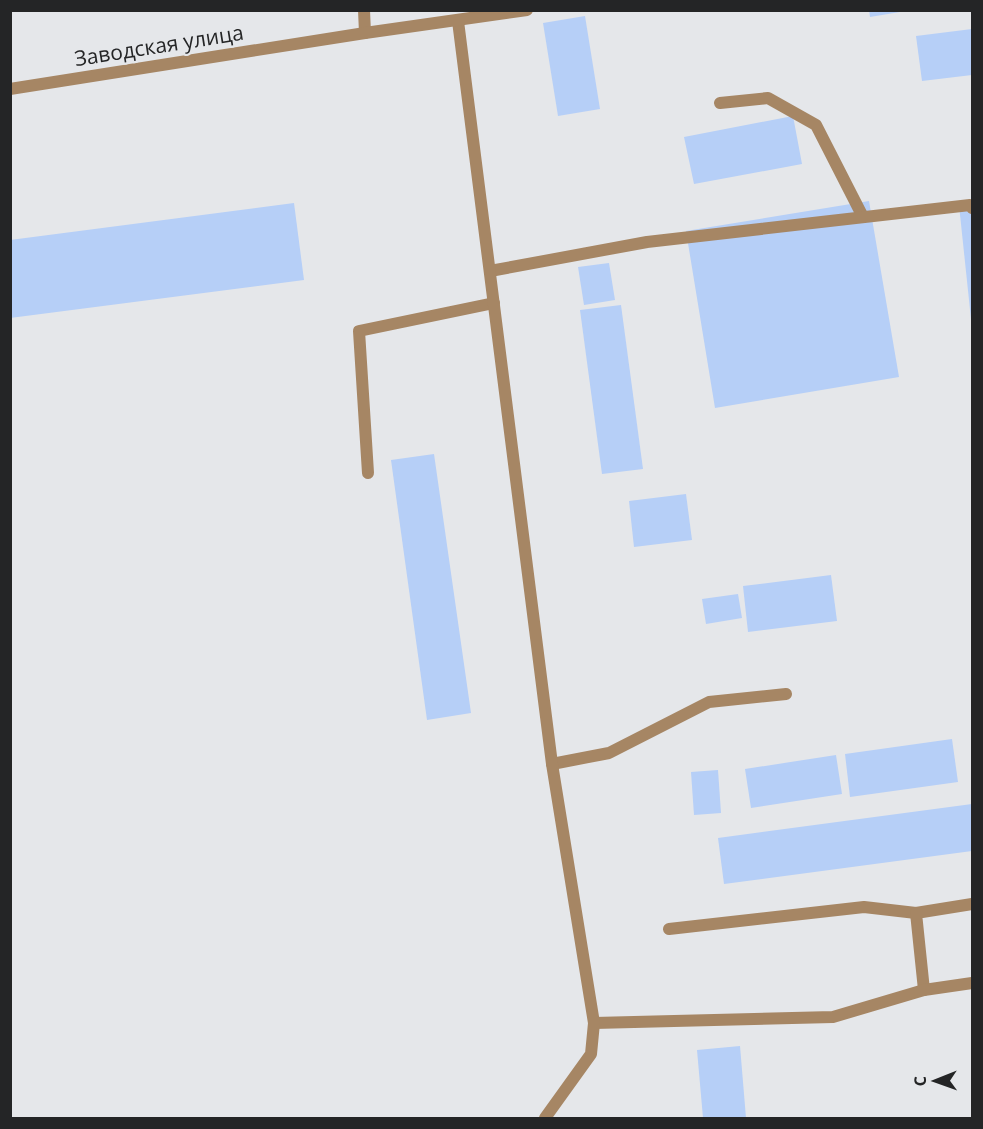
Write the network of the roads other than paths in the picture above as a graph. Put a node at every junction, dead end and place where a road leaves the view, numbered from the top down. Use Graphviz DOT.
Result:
graph roads {
  1 [pos="364,10"];
  2 [pos="527,10"];
  3 [pos="458,21"];
  4 [pos="365,33"];
  5 [pos="10,89"];
  6 [pos="720,103"];
  7 [pos="972,208"];
  8 [pos="863,217"];
  9 [pos="490,271"];
  10 [pos="494,303"];
  11 [pos="368,474"];
  12 [pos="786,694"];
  13 [pos="552,764"];
  14 [pos="972,904"];
  15 [pos="916,913"];
  16 [pos="669,930"];
  17 [pos="972,983"];
  18 [pos="924,990"];
  19 [pos="594,1023"];
  20 [pos="545,1119"];
  1 -- 4 [label="street"];
  2 -- 3 [label="street, Заводская улица"];
  3 -- 4 [label="street, Заводская улица"];
  3 -- 9 [label="street"];
  4 -- 5 [label="street, Заводская улица"];
  6 -- 8 [label="street"];
  7 -- 8 [label="street"];
  8 -- 9 [label="street"];
  9 -- 10 [label="street"];
  10 -- 11 [label="street"];
  10 -- 13 [label="street"];
  12 -- 13 [label="street"];
  13 -- 19 [label="street"];
  14 -- 15 [label="street"];
  15 -- 16 [label="street"];
  15 -- 18 [label="street"];
  17 -- 18 [label="street"];
  18 -- 19 [label="street"];
  19 -- 20 [label="street"];
}
